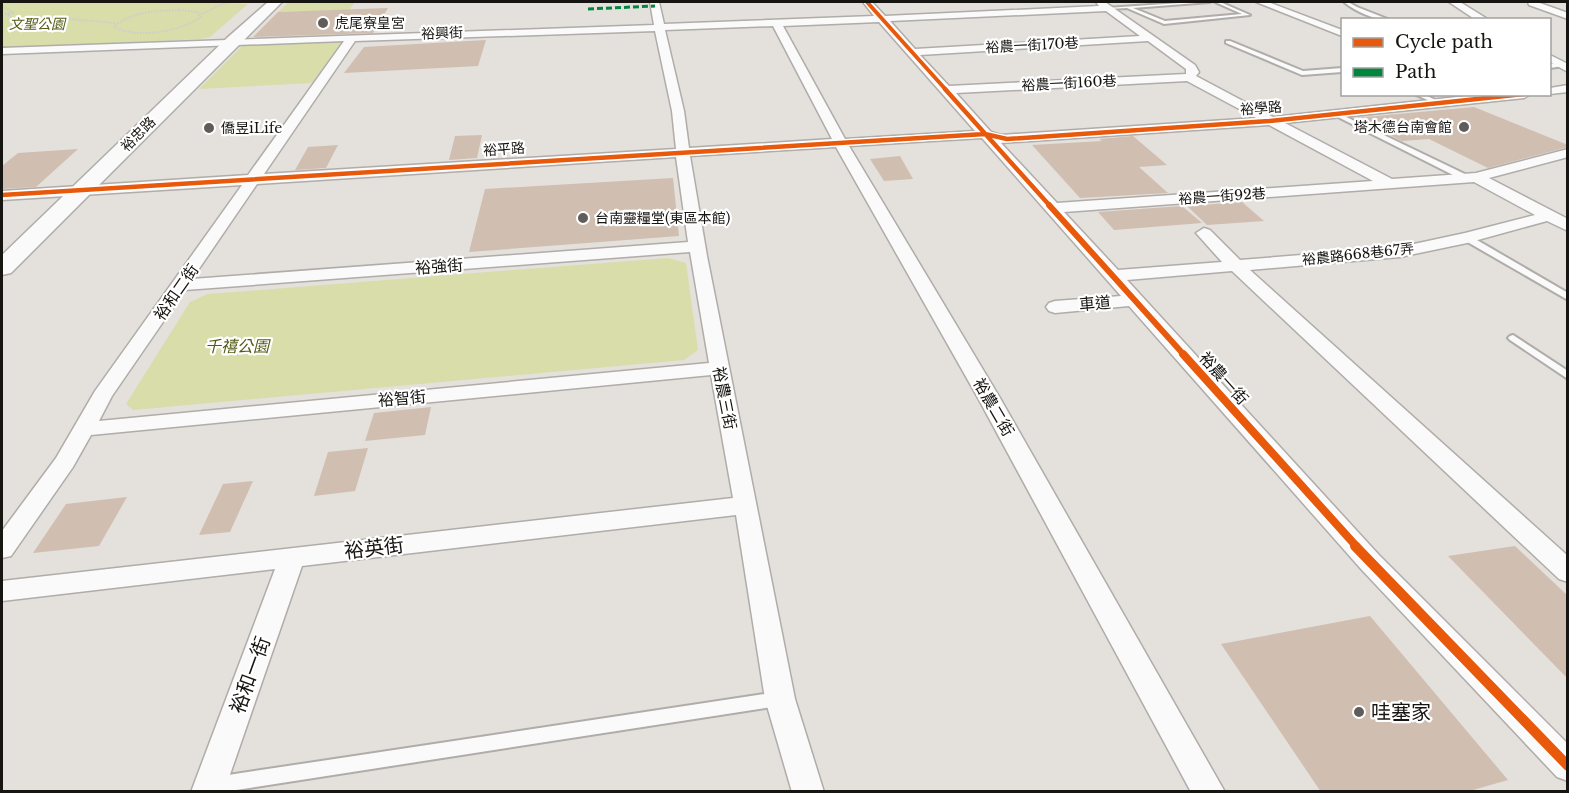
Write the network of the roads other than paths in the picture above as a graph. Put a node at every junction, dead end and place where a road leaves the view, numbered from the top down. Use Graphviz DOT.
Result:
graph roads {
  1 [pos="261,2"];
  2 [pos="275,2"];
  3 [pos="654,2"];
  4 [pos="867,2"];
  5 [pos="1208,2"];
  6 [pos="1217,2"];
  7 [pos="1261,2"];
  8 [pos="1346,2"];
  9 [pos="1454,2"];
  10 [pos="1533,2"];
  11 [pos="1104,5"];
  12 [pos="1129,8"];
  13 [pos="1568,16"];
  14 [pos="1382,18"];
  15 [pos="1481,18"];
  16 [pos="883,20"];
  17 [pos="777,24"];
  18 [pos="659,27"];
  19 [pos="1341,33"];
  20 [pos="352,37"];
  21 [pos="1151,38"];
  22 [pos="224,41"];
  23 [pos="1228,42"];
  24 [pos="2,51"];
  25 [pos="912,52"];
  26 [pos="1551,59"];
  27 [pos="1565,67"];
  28 [pos="1341,70"];
  29 [pos="1189,77"];
  30 [pos="1568,88"];
  31 [pos="948,90"];
  32 [pos="1551,91"];
  33 [pos="1422,96"];
  34 [pos="1506,96"];
  35 [pos="1441,104"];
  36 [pos="1338,115"];
  37 [pos="1269,121"];
  38 [pos="993,139"];
  39 [pos="844,148"];
  40 [pos="1568,153"];
  41 [pos="683,158"];
  42 [pos="1471,178"];
  43 [pos="1390,184"];
  44 [pos="251,185"];
  45 [pos="2,195"];
  46 [pos="61,198"];
  47 [pos="2,206"];
  48 [pos="1053,208"];
  49 [pos="1549,216"];
  50 [pos="1568,226"];
  51 [pos="1204,233"];
  52 [pos="1467,238"];
  53 [pos="2,242"];
  54 [pos="698,246"];
  55 [pos="1236,266"];
  56 [pos="2,268"];
  57 [pos="1112,276"];
  58 [pos="181,285"];
  59 [pos="1568,297"];
  60 [pos="1136,300"];
  61 [pos="1055,307"];
  62 [pos="1513,338"];
  63 [pos="719,368"];
  64 [pos="1568,376"];
  65 [pos="84,429"];
  66 [pos="746,505"];
  67 [pos="2,549"];
  68 [pos="292,558"];
  69 [pos="1568,572"];
  70 [pos="2,591"];
  71 [pos="780,699"];
  72 [pos="1568,766"];
  73 [pos="208,789"];
  74 [pos="808,792"];
  75 [pos="1209,792"];
  1 -- 22 [label="street, 裕忠路"];
  2 -- 22 [label="street, 裕忠路"];
  3 -- 18 [label="street, 裕農三街"];
  4 -- 16 [label="street, 裕農一街"];
  5 -- 12 [label="lane"];
  6 -- 12 [label="lane"];
  7 -- 19 [label="street"];
  8 -- 14 [label="lane"];
  9 -- 15 [label="street"];
  10 -- 13 [label="street"];
  11 -- 12 [label="lane"];
  11 -- 16 [label="street, 裕興街"];
  11 -- 21 [label="street"];
  16 -- 17 [label="street, 裕興街"];
  16 -- 25 [label="street, 裕農一街"];
  17 -- 18 [label="street, 裕興街"];
  17 -- 39 [label="street, 裕農二街"];
  18 -- 20 [label="street, 裕興街"];
  18 -- 41 [label="street, 裕農三街"];
  20 -- 22 [label="street, 裕興街"];
  20 -- 44 [label="street, 裕和二街"];
  21 -- 25 [label="street, 裕農一街170巷"];
  21 -- 29 [label="street"];
  22 -- 24 [label="street, 裕興街"];
  22 -- 46 [label="street, 裕忠路"];
  22 -- 46 [label="street, 裕忠路"];
  23 -- 28 [label="lane"];
  25 -- 31 [label="street, 裕農一街"];
  26 -- 27 [label="street"];
  29 -- 31 [label="street, 裕農一街160巷"];
  29 -- 37 [label="street"];
  30 -- 32 [label="street"];
  31 -- 38 [label="street, 裕農一街"];
  33 -- 35 [label="lane"];
  34 -- 35 [label="street, 裕學路"];
  35 -- 36 [label="street, 裕學路"];
  36 -- 37 [label="street, 裕學路"];
  36 -- 42 [label="lane"];
  37 -- 38 [label="street, 裕學路"];
  37 -- 43 [label="street"];
  38 -- 39 [label="street, 裕平路"];
  38 -- 48 [label="street, 裕農一街"];
  39 -- 41 [label="street, 裕平路"];
  39 -- 75 [label="street, 裕農二街"];
  40 -- 42 [label="street, 裕農一街92巷"];
  41 -- 44 [label="street, 裕平路"];
  41 -- 54 [label="street, 裕農三街"];
  42 -- 43 [label="street, 裕農一街92巷"];
  42 -- 49 [label="street"];
  43 -- 48 [label="street, 裕農一街92巷"];
  44 -- 46 [label="street, 裕平路"];
  44 -- 58 [label="street, 裕和二街"];
  45 -- 46 [label="street, 裕平路"];
  46 -- 47 [label="street, 裕平路"];
  46 -- 53 [label="street, 裕忠路"];
  46 -- 56 [label="street, 裕忠路"];
  48 -- 57 [label="street, 裕農一街"];
  49 -- 50 [label="street"];
  49 -- 52 [label="street, 裕農路668巷67弄"];
  51 -- 55 [label="street"];
  52 -- 55 [label="street, 裕農路668巷67弄"];
  52 -- 59 [label="lane"];
  54 -- 58 [label="street, 裕強街"];
  54 -- 63 [label="street, 裕農三街"];
  55 -- 57 [label="street, 裕農路668巷67弄"];
  55 -- 69 [label="street"];
  57 -- 60 [label="street, 裕農一街"];
  58 -- 65 [label="street, 裕和二街"];
  60 -- 61 [label="street, 車道"];
  60 -- 72 [label="street, 裕農一街"];
  62 -- 64 [label="lane"];
  63 -- 65 [label="street, 裕智街"];
  63 -- 66 [label="street, 裕農三街"];
  65 -- 67 [label="street, 裕和二街"];
  66 -- 68 [label="street, 裕英街"];
  66 -- 71 [label="street, 裕農三街"];
  68 -- 70 [label="street, 裕英街"];
  68 -- 73 [label="street, 裕和一街"];
  71 -- 73 [label="lane"];
  71 -- 74 [label="street, 裕農三街"];
}
